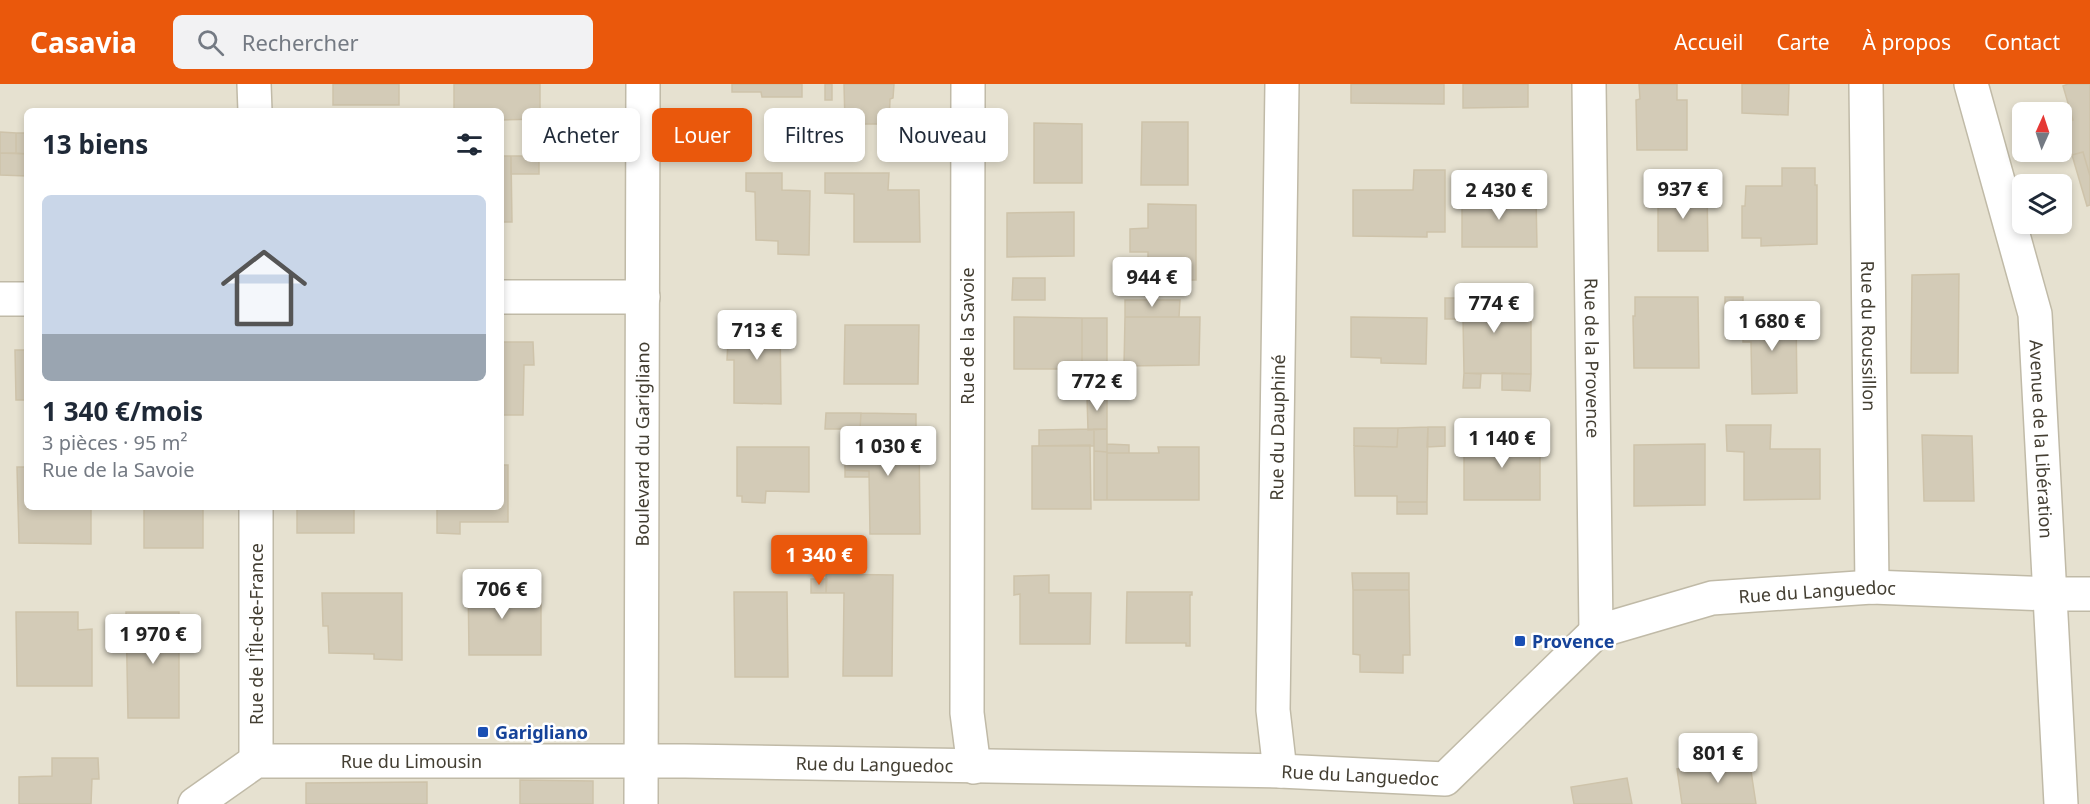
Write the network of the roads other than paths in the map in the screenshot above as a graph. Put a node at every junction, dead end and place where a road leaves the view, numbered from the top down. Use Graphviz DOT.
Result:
graph roads {
  1 [pos="254,84"];
  2 [pos="643,84"];
  3 [pos="968,84"];
  4 [pos="1282,84"];
  5 [pos="1589,84"];
  6 [pos="1866,84"];
  7 [pos="1971,84"];
  8 [pos="255,108"];
  9 [pos="504,297"];
  10 [pos="643,297"];
  11 [pos="0,299"];
  12 [pos="24,299"];
  13 [pos="256,510"];
  14 [pos="1872,587"];
  15 [pos="2050,594"];
  16 [pos="2090,594"];
  17 [pos="1596,632"];
  18 [pos="256,760"];
  19 [pos="640,760"];
  20 [pos="974,767"];
  21 [pos="1280,771"];
  22 [pos="1449,791"];
  23 [pos="195,804"];
  24 [pos="641,804"];
  25 [pos="2061,804"];
  1 -- 8 [label="street"];
  2 -- 10 [label="street, Boulevard du Garigliano"];
  3 -- 20 [label="street, Rue de la Savoie"];
  4 -- 21 [label="street, Rue du Dauphiné"];
  5 -- 17 [label="street, Rue de la Provence"];
  6 -- 14 [label="street, Rue du Roussillon"];
  7 -- 15 [label="street, Avenue de la Libération"];
  9 -- 10 [label="street"];
  10 -- 19 [label="street, Boulevard du Garigliano"];
  11 -- 12 [label="street"];
  13 -- 18 [label="street, Rue de l'Île-de-France"];
  14 -- 15 [label="street, Rue du Languedoc"];
  14 -- 17 [label="street, Rue du Languedoc"];
  15 -- 16 [label="street, Rue du Languedoc"];
  15 -- 25 [label="street, Avenue de la Libération"];
  17 -- 22 [label="street, Rue du Languedoc"];
  18 -- 19 [label="street, Rue du Limousin"];
  18 -- 23 [label="street"];
  19 -- 20 [label="street, Rue du Languedoc"];
  19 -- 24 [label="street, Boulevard du Garigliano"];
  20 -- 21 [label="street, Rue du Languedoc"];
  21 -- 22 [label="street, Rue du Languedoc"];
}
